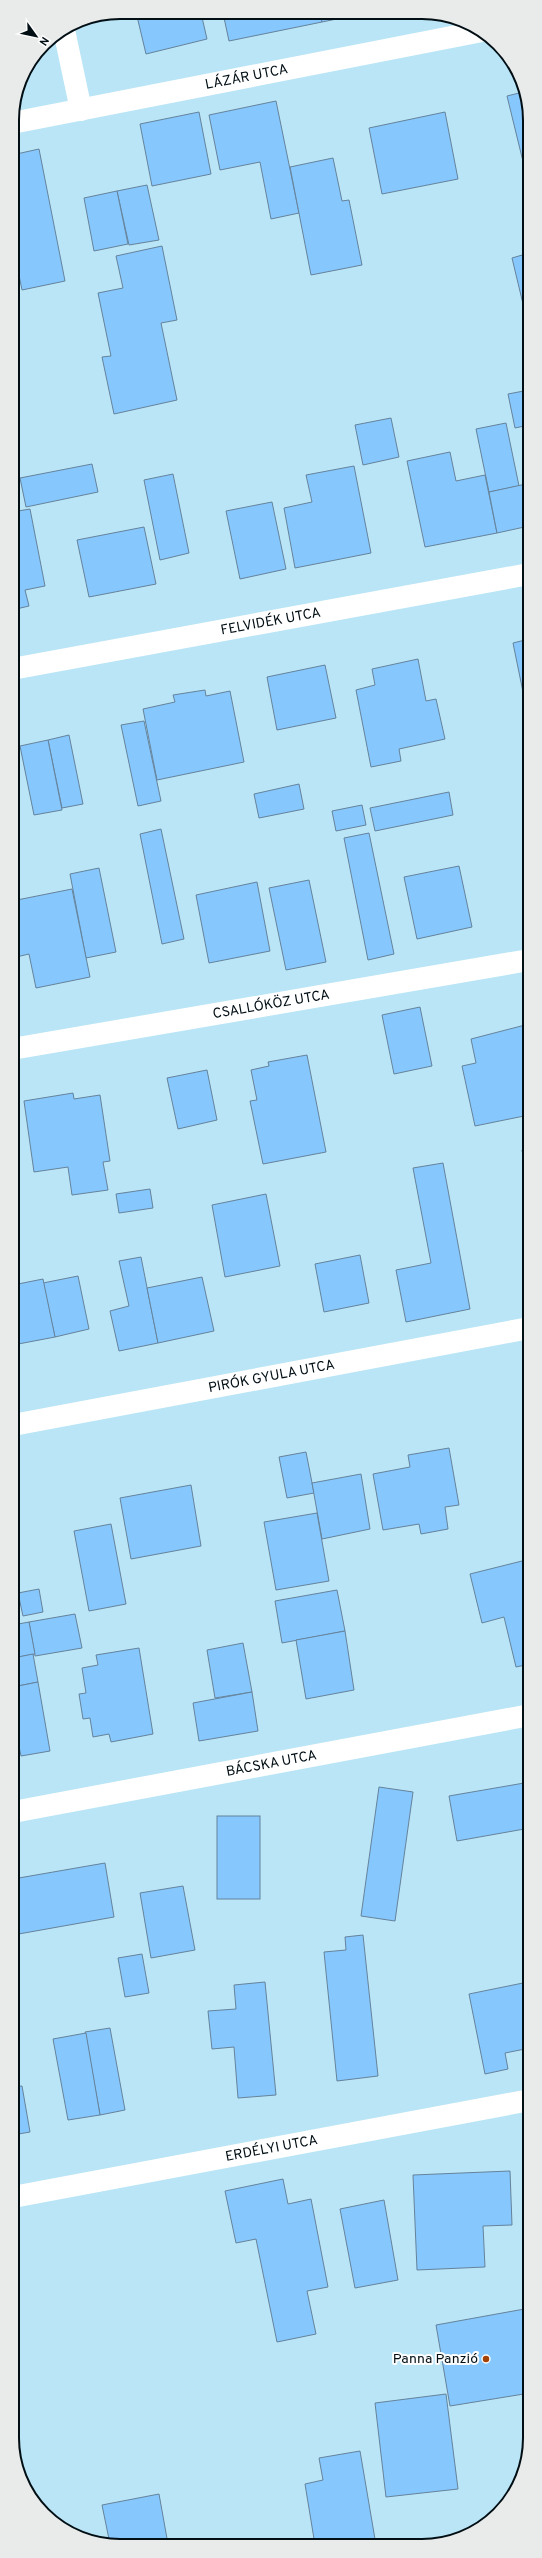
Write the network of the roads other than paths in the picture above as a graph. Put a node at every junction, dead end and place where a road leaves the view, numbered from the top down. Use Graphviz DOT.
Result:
graph roads {
  1 [pos="473,33"];
  2 [pos="65,35"];
  3 [pos="81,110"];
  4 [pos="19,122"];
  5 [pos="523,575"];
  6 [pos="19,668"];
  7 [pos="523,961"];
  8 [pos="19,1048"];
  9 [pos="523,1329"];
  10 [pos="19,1423"];
  11 [pos="523,1716"];
  12 [pos="19,1811"];
  13 [pos="523,2101"];
  14 [pos="19,2196"];
  1 -- 3 [label="street, LÁZÁR UTCA"];
  2 -- 3 [label="street"];
  3 -- 4 [label="street, LÁZÁR UTCA"];
  5 -- 6 [label="street, FELVIDÉK UTCA"];
  7 -- 8 [label="street, CSALLÓKÖZ UTCA"];
  9 -- 10 [label="street, PIRÓK GYULA UTCA"];
  11 -- 12 [label="street, BÁCSKA UTCA"];
  13 -- 14 [label="street, ERDÉLYI UTCA"];
}
